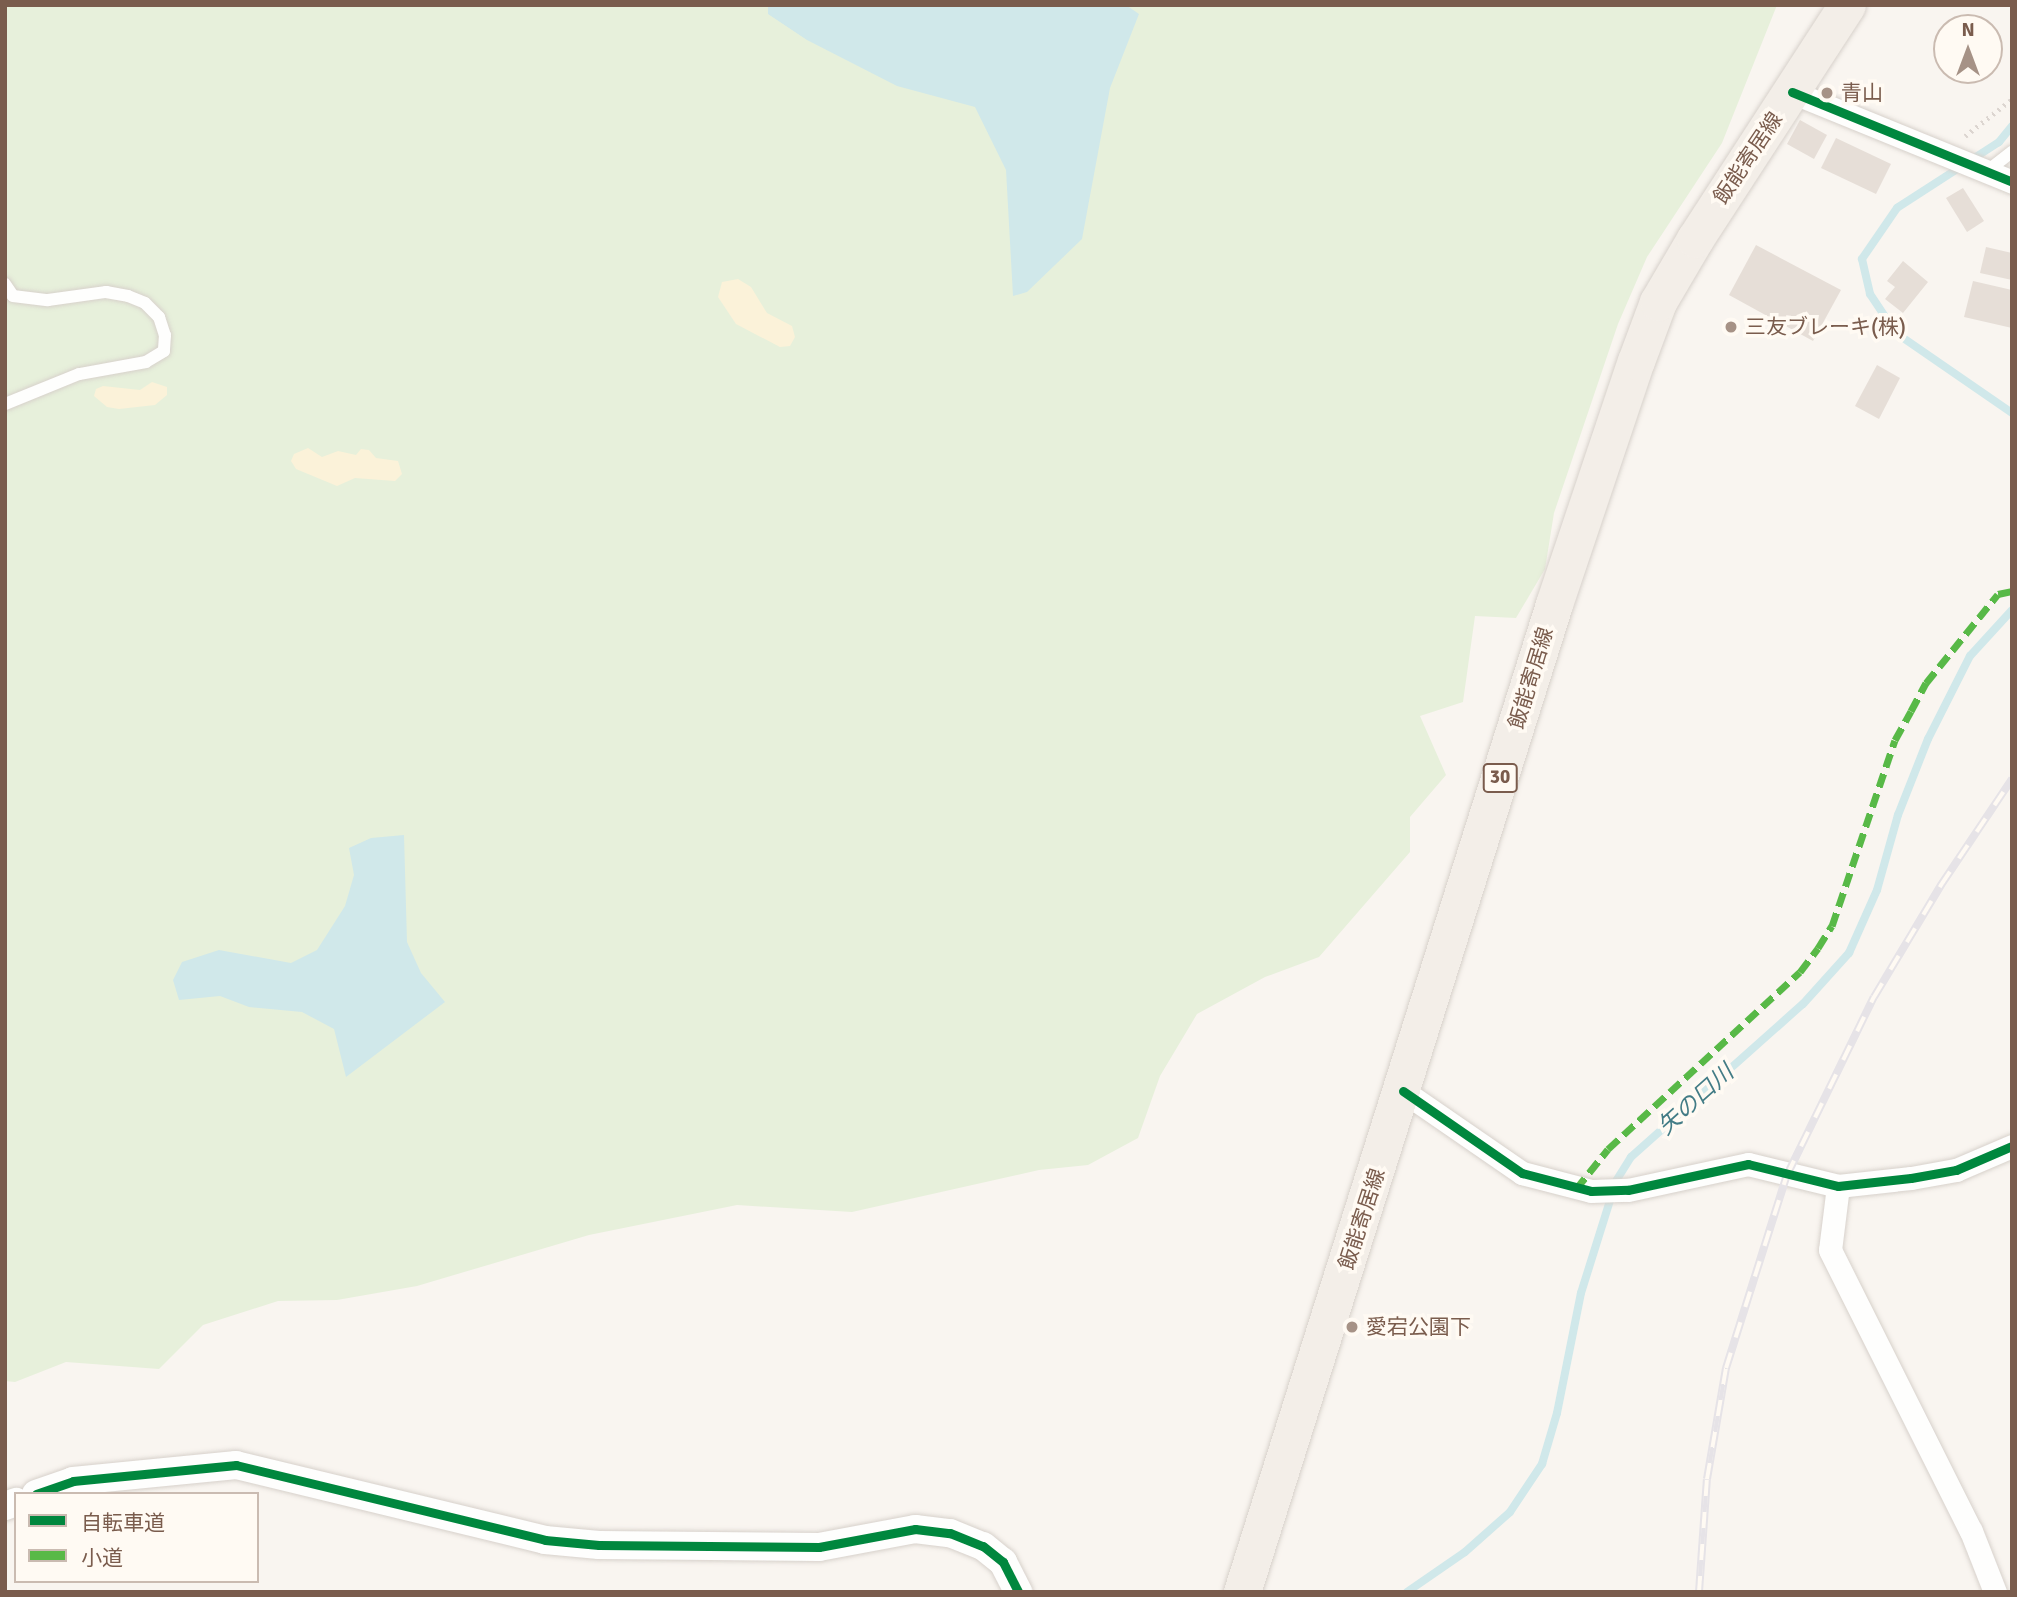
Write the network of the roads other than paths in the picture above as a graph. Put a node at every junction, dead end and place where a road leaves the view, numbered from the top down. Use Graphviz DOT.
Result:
graph roads {
  1 [pos="1847,5"];
  2 [pos="1792,92"];
  3 [pos="2012,152"];
  4 [pos="1984,172"];
  5 [pos="2012,182"];
  6 [pos="5,284"];
  7 [pos="5,404"];
  8 [pos="1403,1091"];
  9 [pos="2012,1146"];
  10 [pos="1838,1186"];
  11 [pos="42,1492"];
  12 [pos="1018,1592"];
  13 [pos="1242,1592"];
  14 [pos="1996,1592"];
  1 -- 2 [label="main road, 飯能寄居線 / 30"];
  2 -- 4 [label="street"];
  2 -- 8 [label="main road, 飯能寄居線 / 30"];
  3 -- 4 [label="lane"];
  4 -- 5 [label="street"];
  6 -- 7 [label="lane"];
  8 -- 10 [label="street"];
  8 -- 13 [label="main road, 飯能寄居線 / 30"];
  9 -- 10 [label="street"];
  10 -- 14 [label="street"];
  11 -- 12 [label="street"];
}
